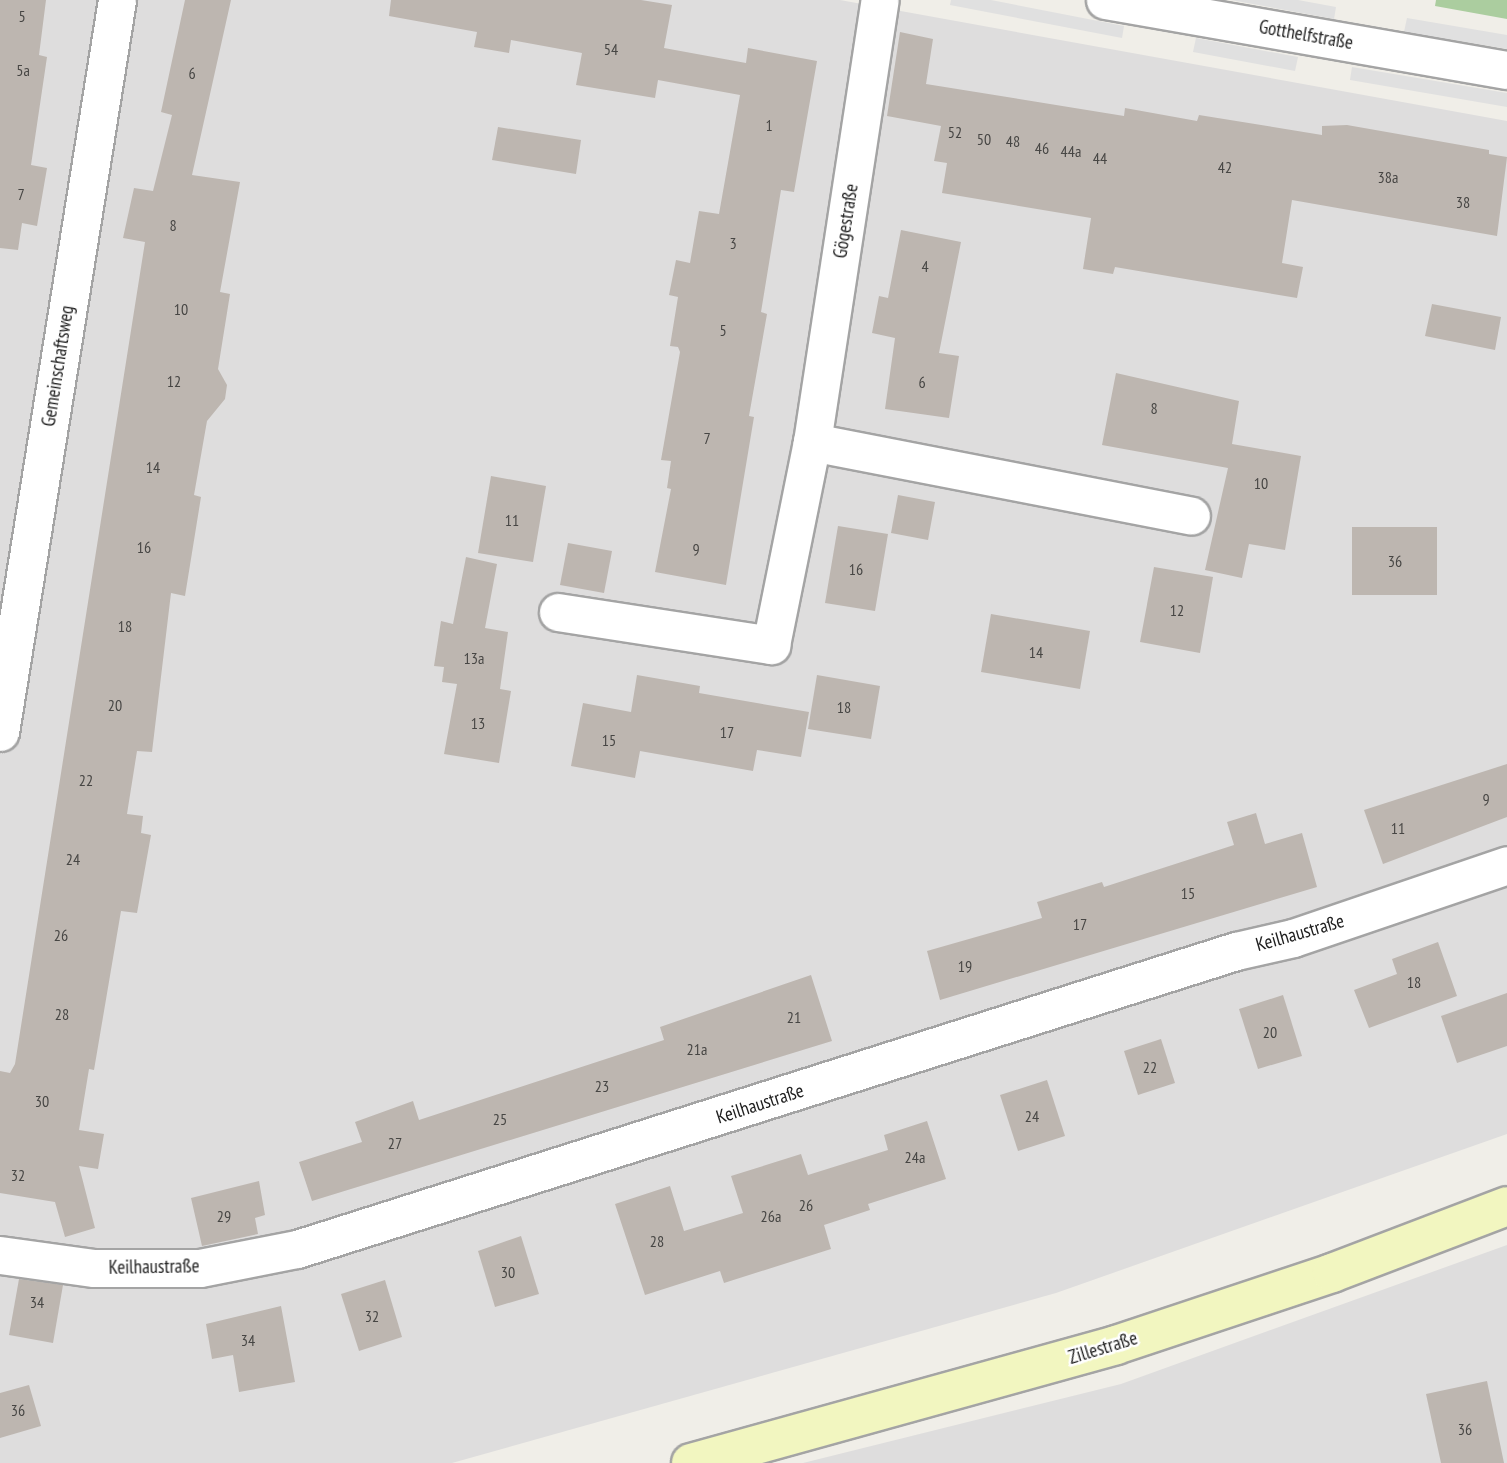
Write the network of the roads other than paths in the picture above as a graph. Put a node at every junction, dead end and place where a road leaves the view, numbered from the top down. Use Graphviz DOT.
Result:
graph roads {
  1 [pos="117,0"];
  2 [pos="880,0"];
  3 [pos="1105,0"];
  4 [pos="1507,70"];
  5 [pos="812,442"];
  6 [pos="1191,516"];
  7 [pos="558,612"];
  8 [pos="0,732"];
  9 [pos="1507,865"];
  10 [pos="1507,1206"];
  11 [pos="0,1255"];
  12 [pos="691,1463"];
  1 -- 8 [label="street, Gemeinschaftsweg"];
  2 -- 5 [label="street, Gögestraße"];
  3 -- 4 [label="street, Gotthelfstraße"];
  5 -- 6 [label="street"];
  5 -- 7 [label="street, Gögestraße"];
  9 -- 11 [label="street, Keilhaustraße"];
  10 -- 12 [label="main road, Zillestraße"];
}
